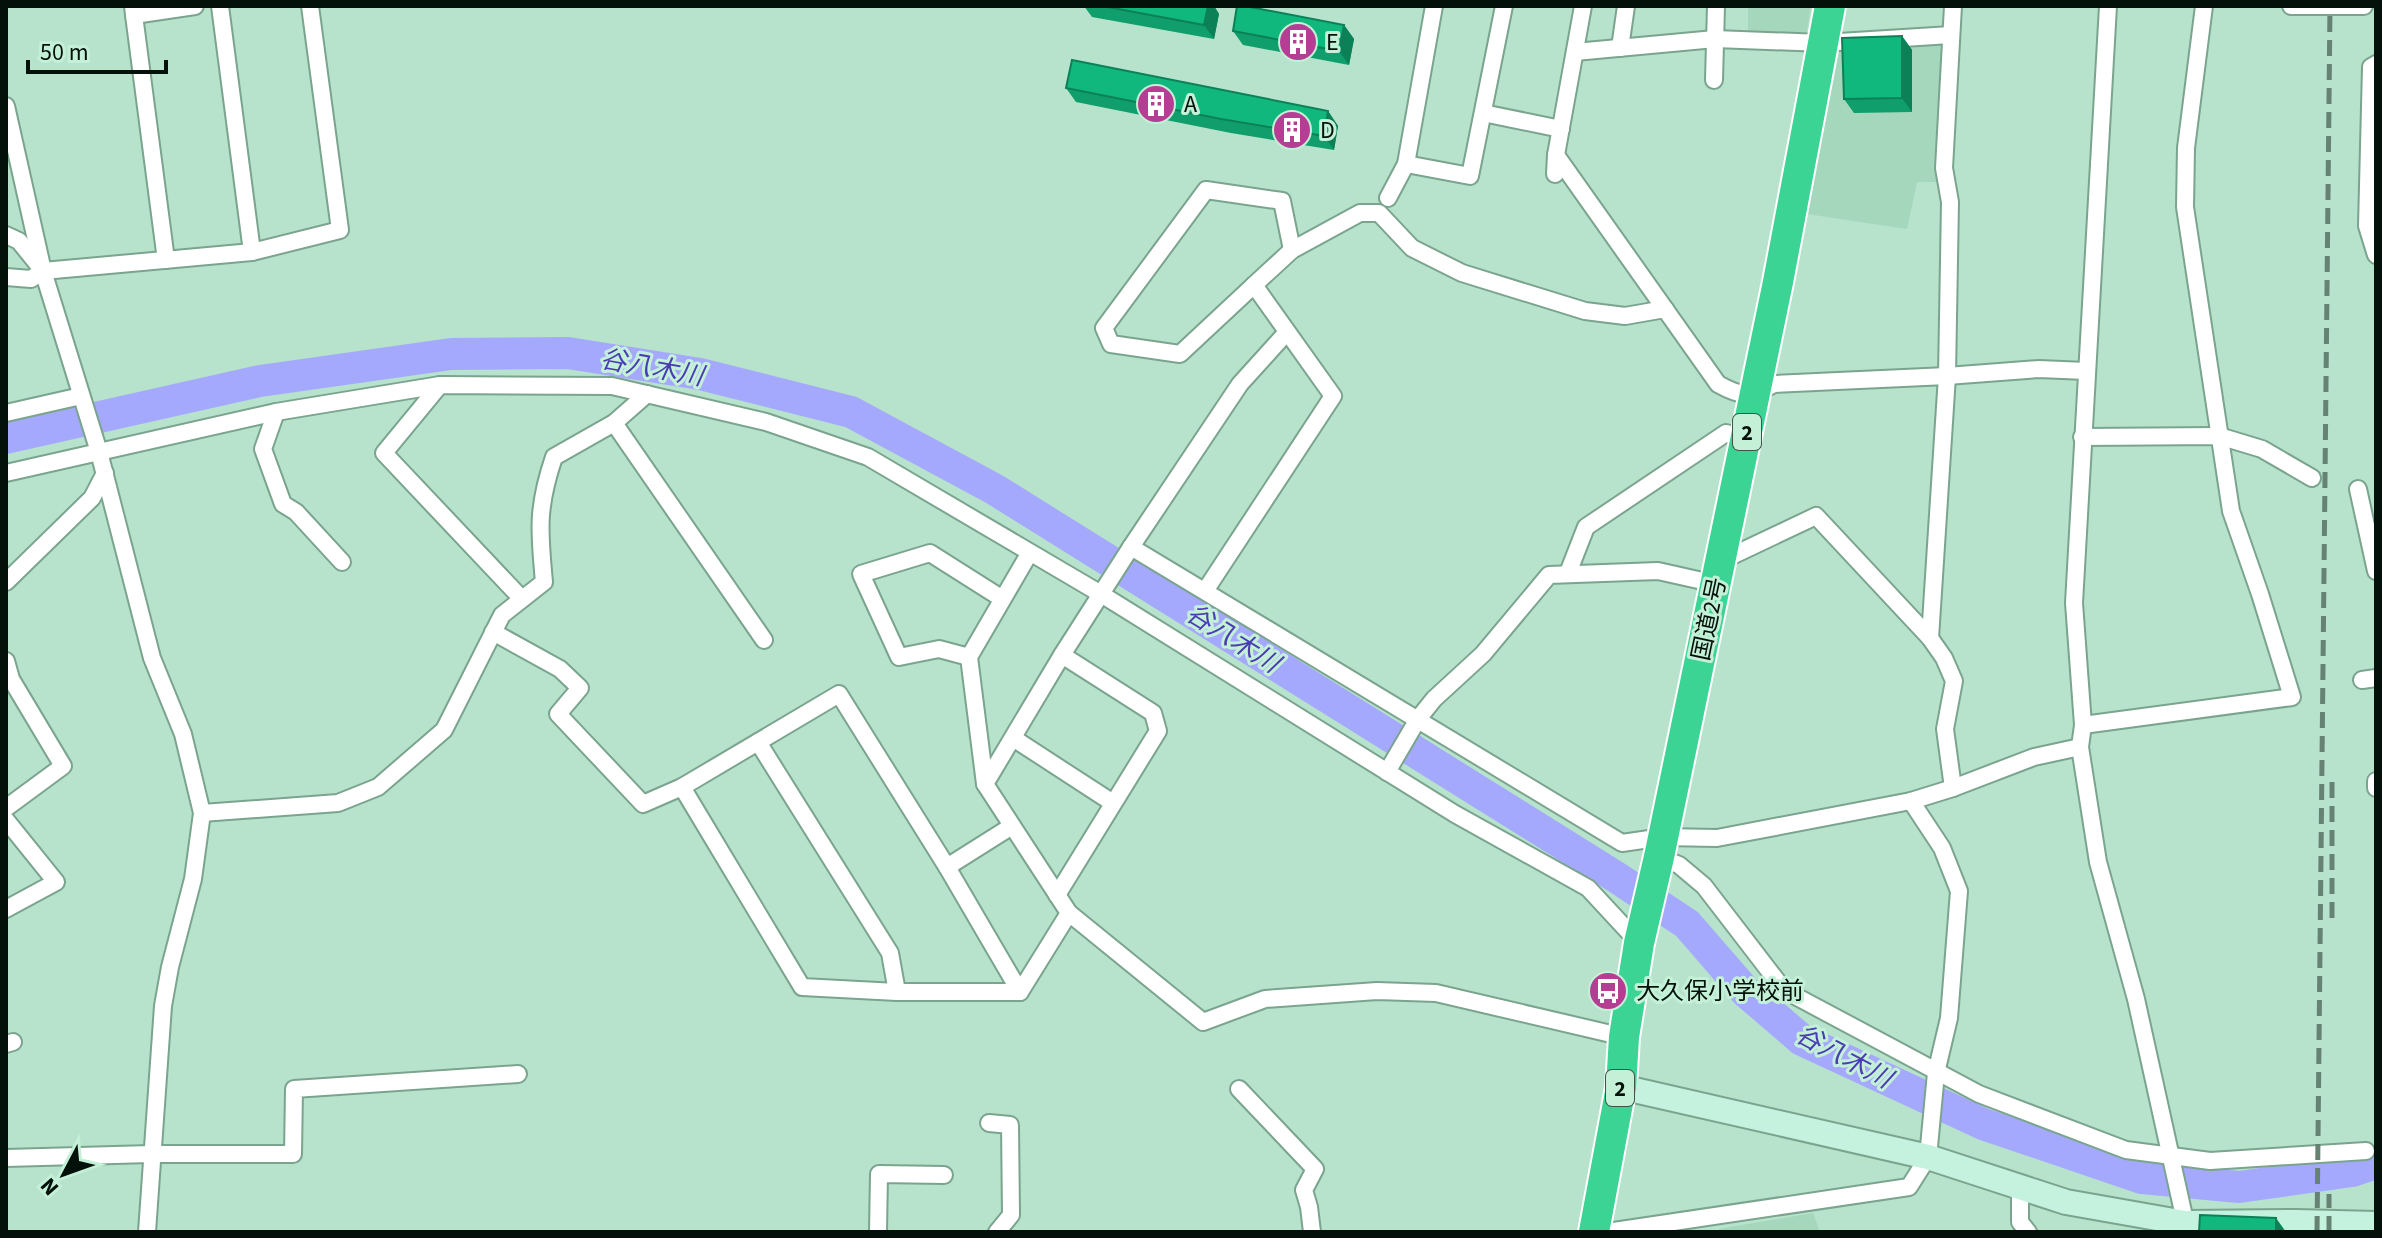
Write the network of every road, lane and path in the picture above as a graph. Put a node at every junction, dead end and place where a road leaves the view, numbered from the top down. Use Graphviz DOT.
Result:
graph roads {
  1 [pos="195,6"];
  2 [pos="220,6"];
  3 [pos="310,6"];
  4 [pos="1434,6"];
  5 [pos="1504,6"];
  6 [pos="1583,6"];
  7 [pos="1626,6"];
  8 [pos="1716,6"];
  9 [pos="1830,6"];
  10 [pos="1953,6"];
  11 [pos="2108,6"];
  12 [pos="2204,6"];
  13 [pos="2291,6"];
  14 [pos="2364,6"];
  15 [pos="134,10"];
  16 [pos="1951,35"];
  17 [pos="1715,39"];
  18 [pos="1823,43"];
  19 [pos="1620,48"];
  20 [pos="1575,52"];
  21 [pos="2376,64"];
  22 [pos="1714,80"];
  23 [pos="6,106"];
  24 [pos="1483,113"];
  25 [pos="1561,129"];
  26 [pos="1556,155"];
  27 [pos="1406,164"];
  28 [pos="1555,174"];
  29 [pos="1388,198"];
  30 [pos="6,235"];
  31 [pos="1292,250"];
  32 [pos="252,252"];
  33 [pos="2376,255"];
  34 [pos="166,260"];
  35 [pos="43,271"];
  36 [pos="6,277"];
  37 [pos="1254,285"];
  38 [pos="1665,309"];
  39 [pos="1287,332"];
  40 [pos="2086,371"];
  41 [pos="1947,376"];
  42 [pos="440,385"];
  43 [pos="647,394"];
  44 [pos="1754,394"];
  45 [pos="81,396"];
  46 [pos="276,412"];
  47 [pos="6,413"];
  48 [pos="614,423"];
  49 [pos="2219,436"];
  50 [pos="2082,437"];
  51 [pos="1745,439"];
  52 [pos="99,452"];
  53 [pos="6,473"];
  54 [pos="105,473"];
  55 [pos="2312,478"];
  56 [pos="2376,482"];
  57 [pos="1131,547"];
  58 [pos="1029,554"];
  59 [pos="342,562"];
  60 [pos="2376,571"];
  61 [pos="1568,573"];
  62 [pos="1719,573"];
  63 [pos="6,582"];
  64 [pos="1205,591"];
  65 [pos="1101,594"];
  66 [pos="1001,598"];
  67 [pos="522,599"];
  68 [pos="493,632"];
  69 [pos="1930,638"];
  70 [pos="764,640"];
  71 [pos="1062,655"];
  72 [pos="969,657"];
  73 [pos="6,661"];
  74 [pos="1418,719"];
  75 [pos="2083,725"];
  76 [pos="1013,738"];
  77 [pos="758,742"];
  78 [pos="2080,747"];
  79 [pos="1387,772"];
  80 [pos="2376,781"];
  81 [pos="985,784"];
  82 [pos="682,787"];
  83 [pos="1953,788"];
  84 [pos="2376,788"];
  85 [pos="1911,801"];
  86 [pos="1113,803"];
  87 [pos="6,808"];
  88 [pos="202,813"];
  89 [pos="6,820"];
  90 [pos="1012,826"];
  91 [pos="1661,847"];
  92 [pos="947,867"];
  93 [pos="1057,895"];
  94 [pos="6,909"];
  95 [pos="1069,913"];
  96 [pos="1639,943"];
  97 [pos="897,992"];
  98 [pos="1020,992"];
  99 [pos="1624,1037"];
  100 [pos="1936,1073"];
  101 [pos="518,1074"];
  102 [pos="1621,1087"];
  103 [pos="1239,1089"];
  104 [pos="989,1123"];
  105 [pos="2366,1151"];
  106 [pos="151,1154"];
  107 [pos="1928,1157"];
  108 [pos="6,1158"];
  109 [pos="2172,1160"];
  110 [pos="944,1175"];
  111 [pos="2020,1188"];
  112 [pos="2184,1219"];
  113 [pos="2376,1224"];
  114 [pos="147,1232"];
  115 [pos="878,1232"];
  116 [pos="997,1232"];
  117 [pos="1312,1232"];
  118 [pos="1594,1232"];
  119 [pos="1607,1232"];
  120 [pos="2028,1232"];
  1 -- 15 [label="street"];
  2 -- 32 [label="street"];
  3 -- 32 [label="street"];
  4 -- 27 [label="street"];
  5 -- 24 [label="street"];
  6 -- 20 [label="street"];
  7 -- 19 [label="street"];
  8 -- 17 [label="street"];
  9 -- 18 [label="highway, 国道2号 / 2"];
  10 -- 16 [label="street"];
  11 -- 40 [label="street"];
  12 -- 49 [label="street"];
  13 -- 14 [label="street"];
  15 -- 34 [label="street"];
  16 -- 18 [label="street"];
  16 -- 41 [label="street"];
  17 -- 18 [label="street"];
  17 -- 19 [label="street"];
  17 -- 22 [label="street"];
  18 -- 44 [label="highway, 国道2号 / 2"];
  19 -- 20 [label="street"];
  20 -- 25 [label="street"];
  21 -- 33 [label="street"];
  23 -- 35 [label="street"];
  24 -- 25 [label="street"];
  24 -- 27 [label="street"];
  25 -- 26 [label="street"];
  26 -- 28 [label="street"];
  26 -- 38 [label="street"];
  27 -- 29 [label="street"];
  30 -- 35 [label="street"];
  31 -- 37 [label="street"];
  31 -- 37 [label="street"];
  31 -- 38 [label="street"];
  32 -- 34 [label="street"];
  34 -- 35 [label="street"];
  35 -- 36 [label="street"];
  35 -- 45 [label="street"];
  37 -- 39 [label="street"];
  38 -- 44 [label="street"];
  39 -- 57 [label="street"];
  39 -- 64 [label="street"];
  40 -- 41 [label="street"];
  40 -- 50 [label="street"];
  41 -- 44 [label="street"];
  41 -- 69 [label="street"];
  42 -- 43 [label="street"];
  42 -- 46 [label="street"];
  42 -- 67 [label="street"];
  43 -- 48 [label="street"];
  43 -- 58 [label="street"];
  44 -- 51 [label="highway, 国道2号 / 2"];
  45 -- 47 [label="street"];
  45 -- 52 [label="street"];
  46 -- 52 [label="street"];
  46 -- 59 [label="street"];
  48 -- 67 [label="street"];
  48 -- 70 [label="street"];
  49 -- 50 [label="street"];
  49 -- 55 [label="street"];
  49 -- 75 [label="street"];
  50 -- 75 [label="street"];
  51 -- 61 [label="street"];
  51 -- 62 [label="highway, 国道2号 / 2"];
  52 -- 53 [label="street"];
  52 -- 54 [label="street"];
  54 -- 63 [label="street"];
  54 -- 88 [label="street"];
  56 -- 60 [label="street"];
  57 -- 64 [label="street"];
  57 -- 65 [label="street"];
  58 -- 65 [label="street"];
  58 -- 66 [label="street"];
  61 -- 62 [label="street"];
  61 -- 74 [label="street"];
  62 -- 69 [label="street"];
  62 -- 91 [label="highway, 国道2号 / 2"];
  64 -- 74 [label="street"];
  65 -- 71 [label="street"];
  65 -- 79 [label="street"];
  66 -- 72 [label="street"];
  66 -- 72 [label="street"];
  67 -- 68 [label="street"];
  68 -- 82 [label="street"];
  68 -- 88 [label="street"];
  69 -- 83 [label="street"];
  71 -- 76 [label="street"];
  71 -- 86 [label="street"];
  72 -- 81 [label="street"];
  73 -- 87 [label="street"];
  74 -- 79 [label="street"];
  74 -- 91 [label="street"];
  75 -- 78 [label="street"];
  76 -- 81 [label="street"];
  76 -- 86 [label="street"];
  77 -- 82 [label="street"];
  77 -- 92 [label="street"];
  77 -- 97 [label="street"];
  78 -- 83 [label="street"];
  78 -- 109 [label="street"];
  79 -- 96 [label="street"];
  80 -- 84 [label="street"];
  81 -- 90 [label="street"];
  82 -- 97 [label="street"];
  83 -- 85 [label="street"];
  85 -- 91 [label="street"];
  85 -- 100 [label="street"];
  86 -- 93 [label="street"];
  88 -- 106 [label="street"];
  89 -- 94 [label="street"];
  90 -- 92 [label="street"];
  90 -- 93 [label="street"];
  91 -- 96 [label="highway, 国道2号 / 2"];
  91 -- 100 [label="street"];
  92 -- 98 [label="street"];
  93 -- 95 [label="street"];
  95 -- 98 [label="street"];
  95 -- 99 [label="street"];
  96 -- 99 [label="highway, 国道2号 / 2"];
  97 -- 98 [label="street"];
  99 -- 102 [label="highway, 国道2号 / 2"];
  100 -- 107 [label="street"];
  100 -- 109 [label="street"];
  101 -- 106 [label="street"];
  102 -- 107 [label="street"];
  102 -- 118 [label="highway, 国道2号 / 2"];
  103 -- 117 [label="street"];
  104 -- 116 [label="street"];
  105 -- 109 [label="street"];
  106 -- 108 [label="street"];
  106 -- 114 [label="street"];
  107 -- 111 [label="street"];
  107 -- 119 [label="street"];
  109 -- 112 [label="street"];
  110 -- 115 [label="street"];
  111 -- 112 [label="street"];
  111 -- 120 [label="street"];
  112 -- 113 [label="street"];
}
